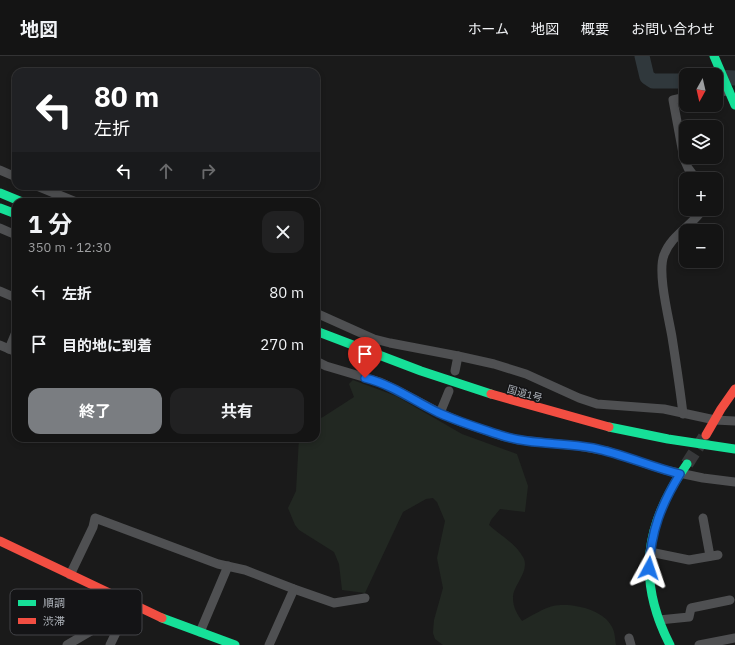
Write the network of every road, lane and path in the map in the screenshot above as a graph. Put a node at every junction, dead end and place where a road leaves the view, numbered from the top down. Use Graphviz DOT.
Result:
graph roads {
  1 [pos="716,60"];
  2 [pos="728,89"];
  3 [pos="723,90"];
  4 [pos="679,99"];
  5 [pos="735,105"];
  6 [pos="0,170"];
  7 [pos="691,172"];
  8 [pos="12,175"];
  9 [pos="46,190"];
  10 [pos="0,193"];
  11 [pos="12,198"];
  12 [pos="65,198"];
  13 [pos="0,208"];
  14 [pos="12,212"];
  15 [pos="698,216"];
  16 [pos="0,228"];
  17 [pos="12,233"];
  18 [pos="0,291"];
  19 [pos="12,296"];
  20 [pos="320,315"];
  21 [pos="320,333"];
  22 [pos="458,356"];
  23 [pos="320,363"];
  24 [pos="455,371"];
  25 [pos="735,389"];
  26 [pos="449,391"];
  27 [pos="440,413"];
  28 [pos="683,414"];
  29 [pos="715,420"];
  30 [pos="735,421"];
  31 [pos="706,435"];
  32 [pos="669,439"];
  33 [pos="735,449"];
  34 [pos="735,457"];
  35 [pos="687,464"];
  36 [pos="680,474"];
  37 [pos="735,482"];
  38 [pos="703,518"];
  39 [pos="0,541"];
  40 [pos="650,552"];
  41 [pos="228,566"];
  42 [pos="70,574"];
  43 [pos="96,589"];
  44 [pos="294,590"];
  45 [pos="365,598"];
  46 [pos="730,600"];
  47 [pos="142,612"];
  48 [pos="659,620"];
  49 [pos="200,632"];
  50 [pos="83,635"];
  51 [pos="115,635"];
  52 [pos="735,638"];
  53 [pos="67,645"];
  54 [pos="110,645"];
  55 [pos="235,645"];
  56 [pos="269,645"];
  57 [pos="670,645"];
  58 [pos="699,645"];
  1 -- 2 [label="main road"];
  2 -- 3 [label="street"];
  2 -- 5 [label="main road"];
  4 -- 7 [label="street"];
  6 -- 8 [label="street"];
  9 -- 12 [label="street"];
  10 -- 11 [label="main road"];
  13 -- 14 [label="main road"];
  15 -- 28 [label="street"];
  16 -- 17 [label="street"];
  18 -- 19 [label="street"];
  20 -- 22 [label="street"];
  21 -- 32 [label="main road, 国道1号"];
  22 -- 24 [label="street"];
  22 -- 28 [label="street"];
  23 -- 27 [label="street"];
  25 -- 29 [label="main road"];
  26 -- 27 [label="street"];
  27 -- 36 [label="street"];
  28 -- 29 [label="street"];
  29 -- 30 [label="street"];
  29 -- 31 [label="main road"];
  32 -- 33 [label="main road, 国道1号"];
  32 -- 34 [label="main road"];
  35 -- 36 [label="main road"];
  36 -- 37 [label="street"];
  36 -- 40 [label="main road"];
  38 -- 40 [label="street"];
  39 -- 42 [label="main road"];
  40 -- 48 [label="main road"];
  41 -- 42 [label="street"];
  41 -- 44 [label="street"];
  41 -- 49 [label="street"];
  42 -- 43 [label="main road"];
  44 -- 45 [label="street"];
  44 -- 56 [label="street"];
  46 -- 48 [label="street"];
  47 -- 49 [label="main road"];
  48 -- 57 [label="main road"];
  49 -- 55 [label="main road"];
  50 -- 53 [label="street"];
  51 -- 54 [label="street"];
  52 -- 58 [label="street"];
}
